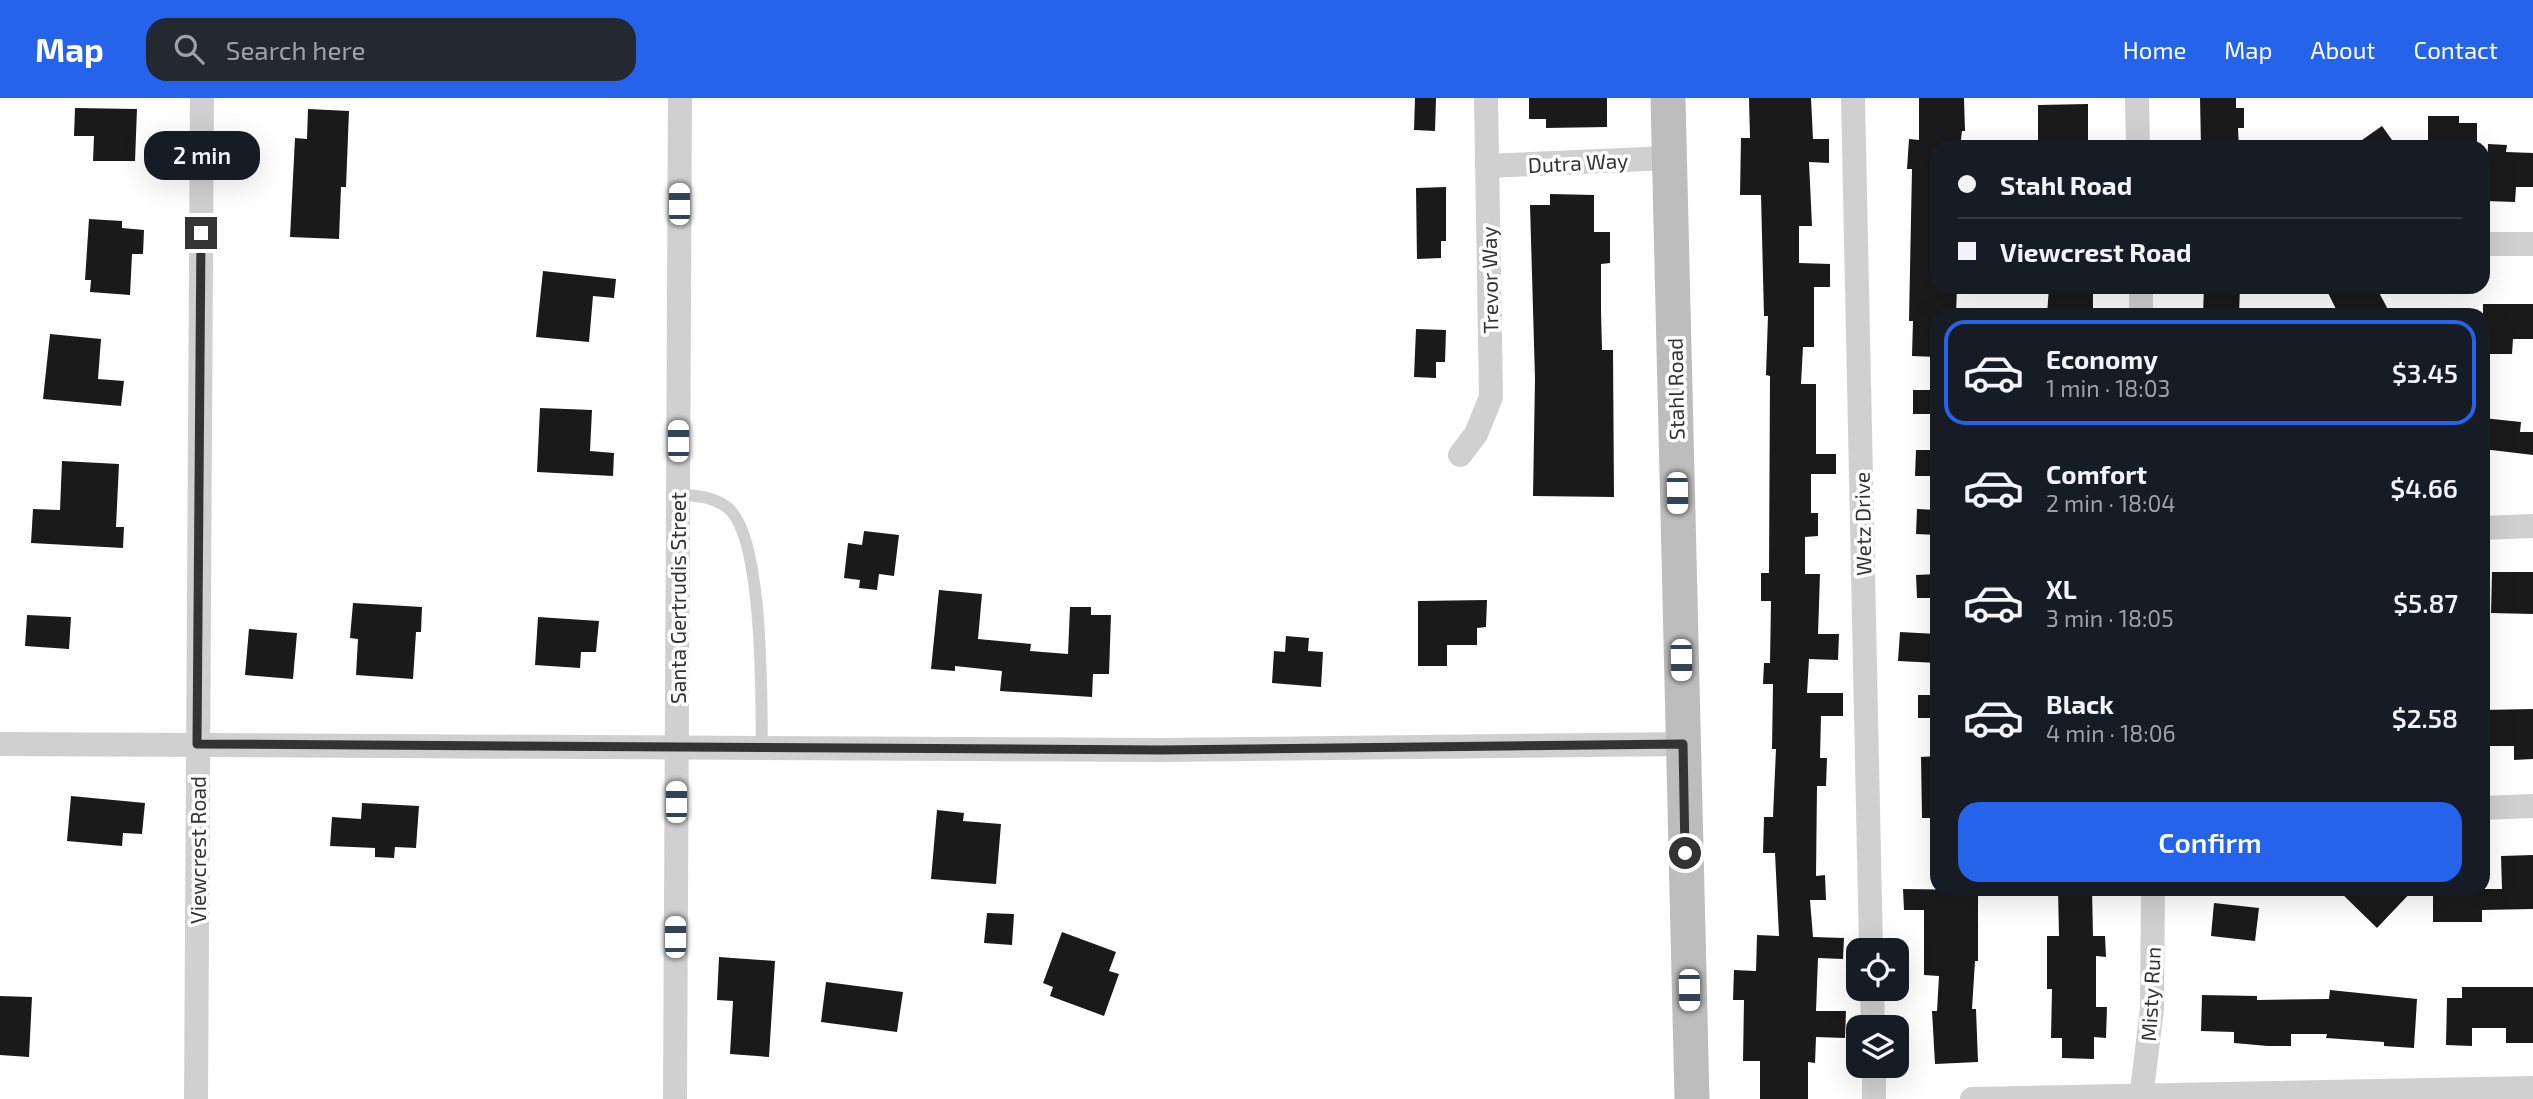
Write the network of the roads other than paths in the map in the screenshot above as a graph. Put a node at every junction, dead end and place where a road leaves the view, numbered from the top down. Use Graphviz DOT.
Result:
graph roads {
  1 [pos="202,98"];
  2 [pos="680,98"];
  3 [pos="1486,98"];
  4 [pos="1668,98"];
  5 [pos="1853,98"];
  6 [pos="2137,98"];
  7 [pos="2138,140"];
  8 [pos="1670,158"];
  9 [pos="1487,166"];
  10 [pos="2490,244"];
  11 [pos="2533,244"];
  12 [pos="1460,454"];
  13 [pos="677,494"];
  14 [pos="2533,526"];
  15 [pos="2490,528"];
  16 [pos="0,744"];
  17 [pos="197,744"];
  18 [pos="1683,744"];
  19 [pos="676,747"];
  20 [pos="762,748"];
  21 [pos="2533,806"];
  22 [pos="2490,808"];
  23 [pos="2153,896"];
  24 [pos="1871,938"];
  25 [pos="1874,1078"];
  26 [pos="2533,1088"];
  27 [pos="2142,1098"];
  28 [pos="196,1099"];
  29 [pos="675,1099"];
  30 [pos="1692,1099"];
  31 [pos="1874,1099"];
  32 [pos="1972,1099"];
  1 -- 17 [label="street, Viewcrest Road"];
  2 -- 13 [label="street, Santa Gertrudis Street"];
  3 -- 9 [label="street, Trevor Way"];
  4 -- 8 [label="street, Stahl Road"];
  5 -- 24 [label="street, Wetz Drive"];
  6 -- 7 [label="street"];
  8 -- 9 [label="street, Dutra Way"];
  8 -- 18 [label="street, Stahl Road"];
  9 -- 12 [label="street, Trevor Way"];
  10 -- 11 [label="street"];
  13 -- 19 [label="street, Santa Gertrudis Street"];
  13 -- 20 [label="lane"];
  14 -- 15 [label="street"];
  16 -- 17 [label="street"];
  17 -- 19 [label="street"];
  17 -- 28 [label="street, Viewcrest Road"];
  18 -- 20 [label="street"];
  18 -- 30 [label="street, Stahl Road"];
  19 -- 20 [label="street"];
  19 -- 29 [label="street, Santa Gertrudis Street"];
  21 -- 22 [label="street"];
  23 -- 27 [label="street, Misty Run"];
  25 -- 31 [label="street"];
  26 -- 27 [label="street"];
  27 -- 32 [label="street"];
}
